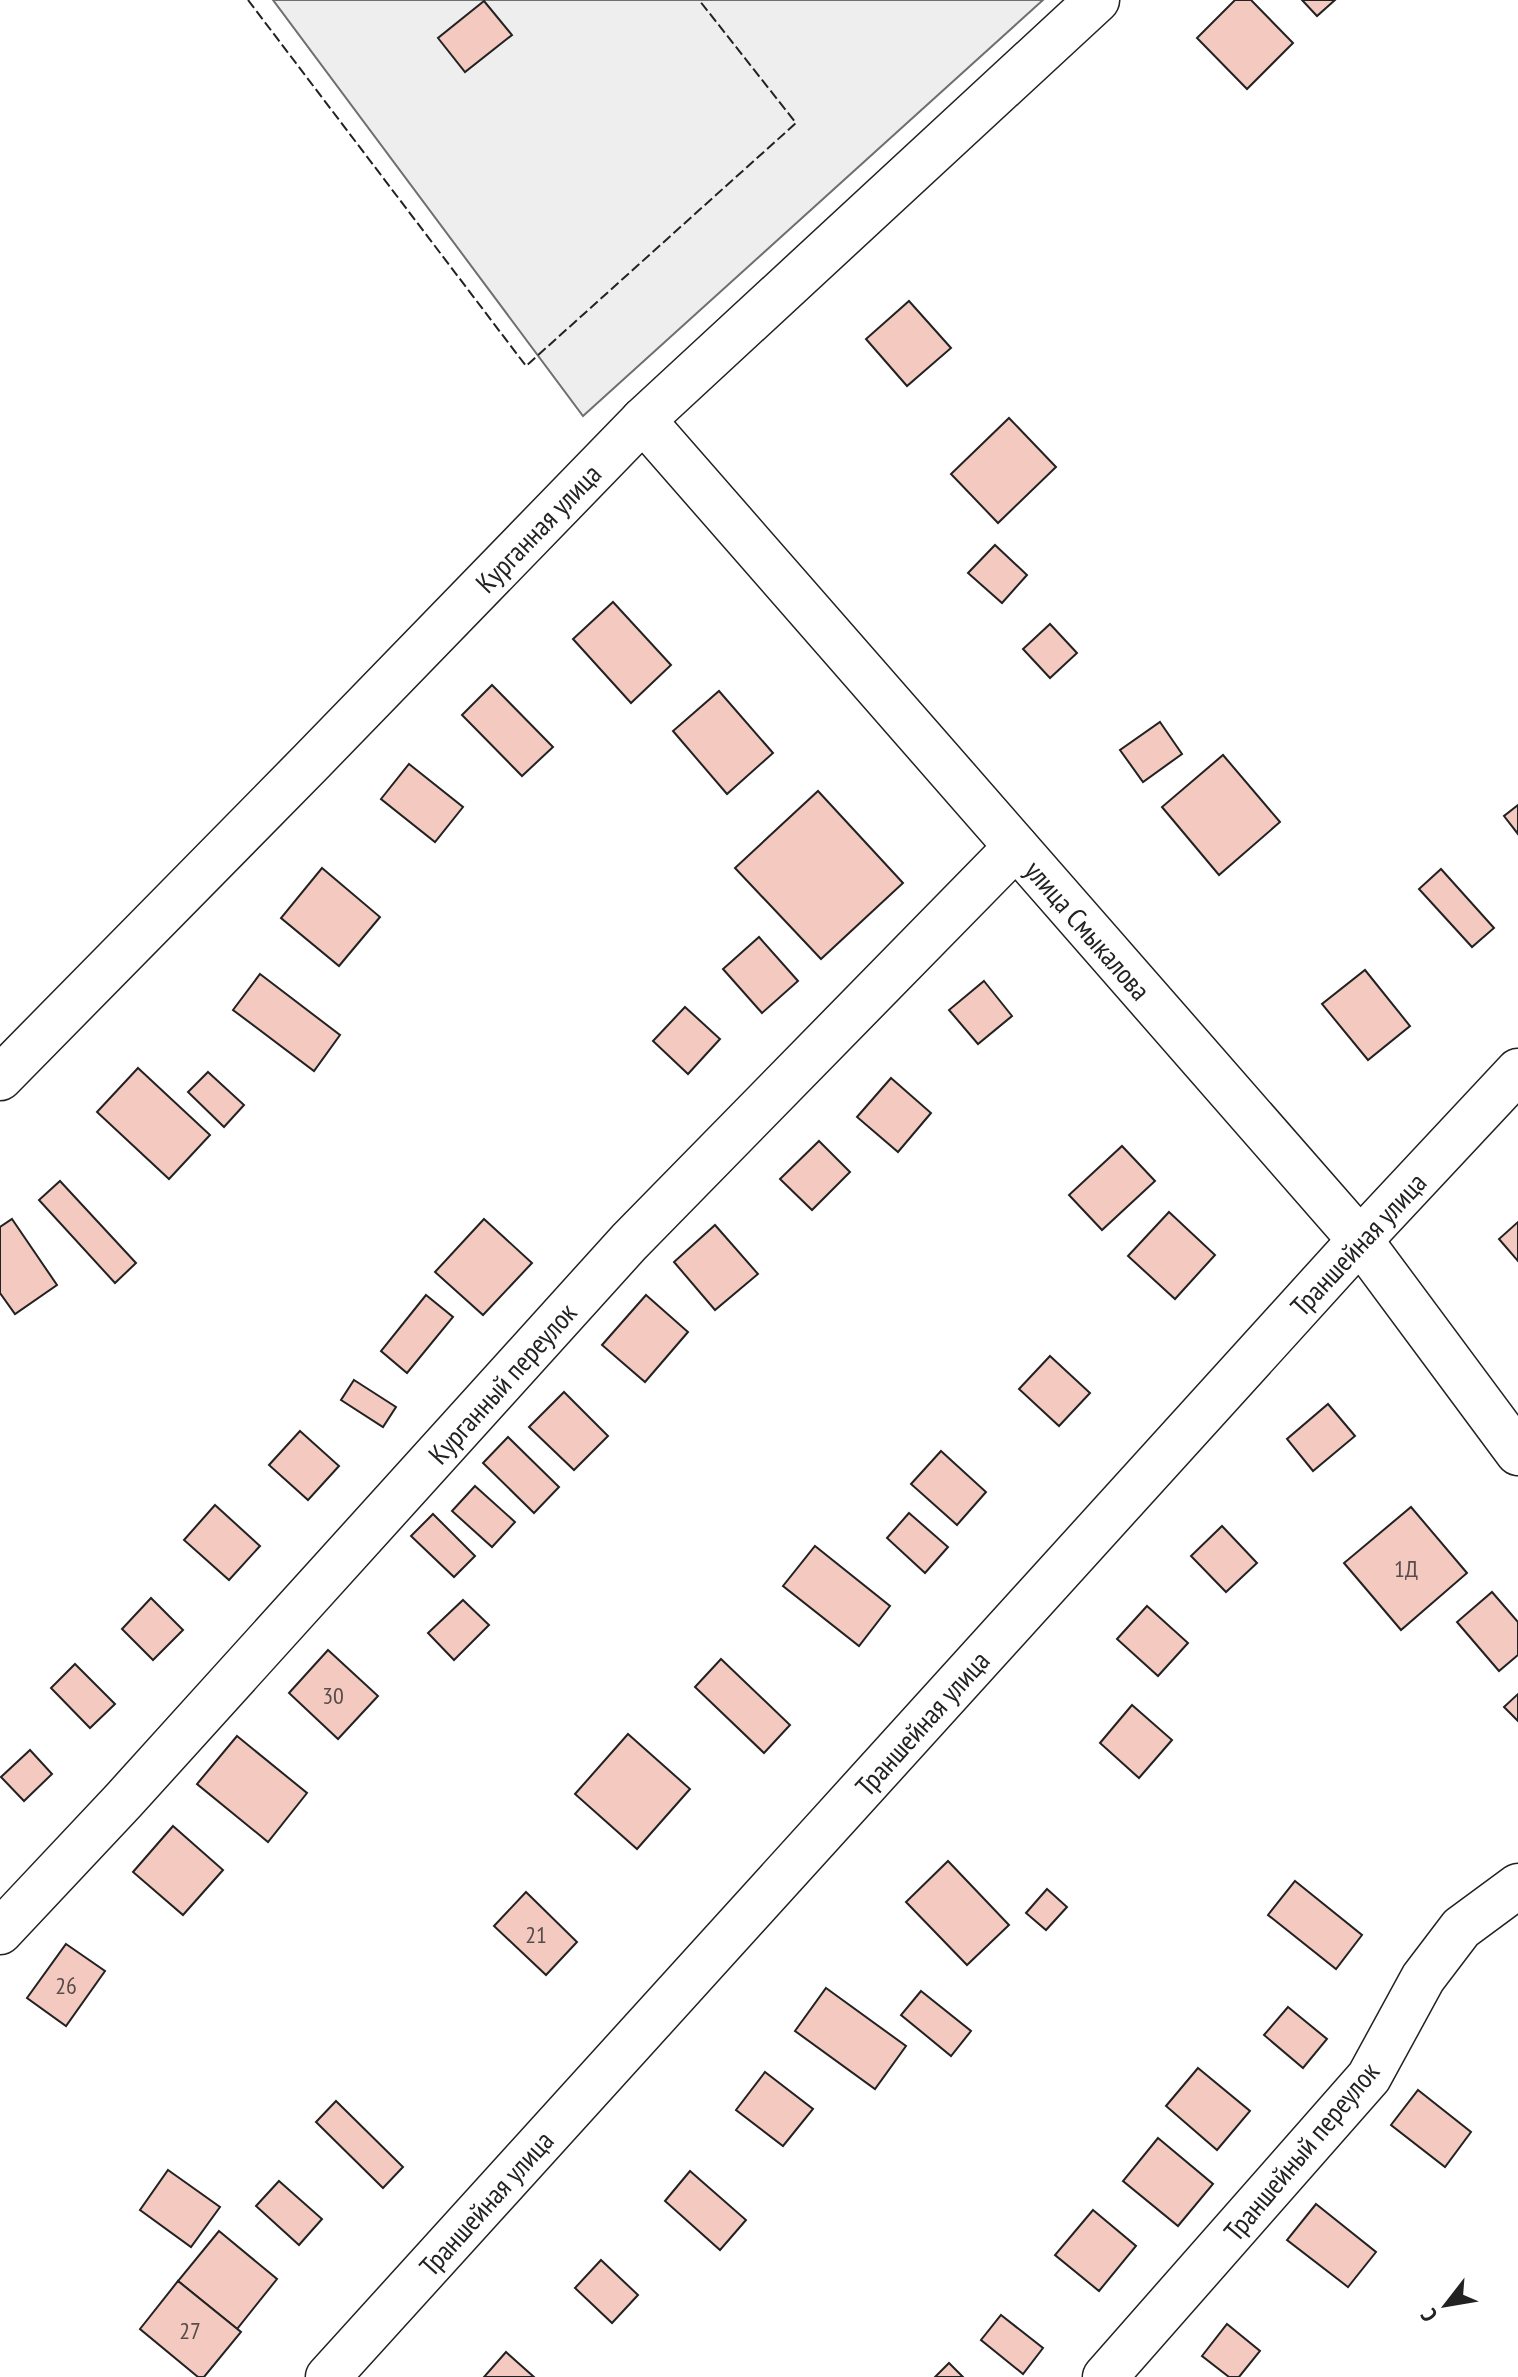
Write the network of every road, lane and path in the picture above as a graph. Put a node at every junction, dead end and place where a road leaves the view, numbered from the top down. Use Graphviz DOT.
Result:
graph roads {
  1 [pos="1097,0"];
  2 [pos="643,420"];
  3 [pos="1016,847"];
  4 [pos="1518,1071"];
  5 [pos="0,1078"];
  6 [pos="1360,1240"];
  7 [pos="1518,1453"];
  8 [pos="1518,1886"];
  9 [pos="0,1932"];
  10 [pos="328,2377"];
  11 [pos="1105,2377"];
  1 -- 2 [label="street, Курганная улица"];
  2 -- 3 [label="street, улица Смыкалова"];
  2 -- 5 [label="street, Курганная улица"];
  3 -- 6 [label="street, улица Смыкалова"];
  3 -- 9 [label="street, Курганный переулок"];
  4 -- 6 [label="street, Траншейная улица"];
  6 -- 7 [label="street, улица Смыкалова"];
  6 -- 10 [label="street, Траншейная улица"];
  8 -- 11 [label="street, Траншейный переулок"];
}
